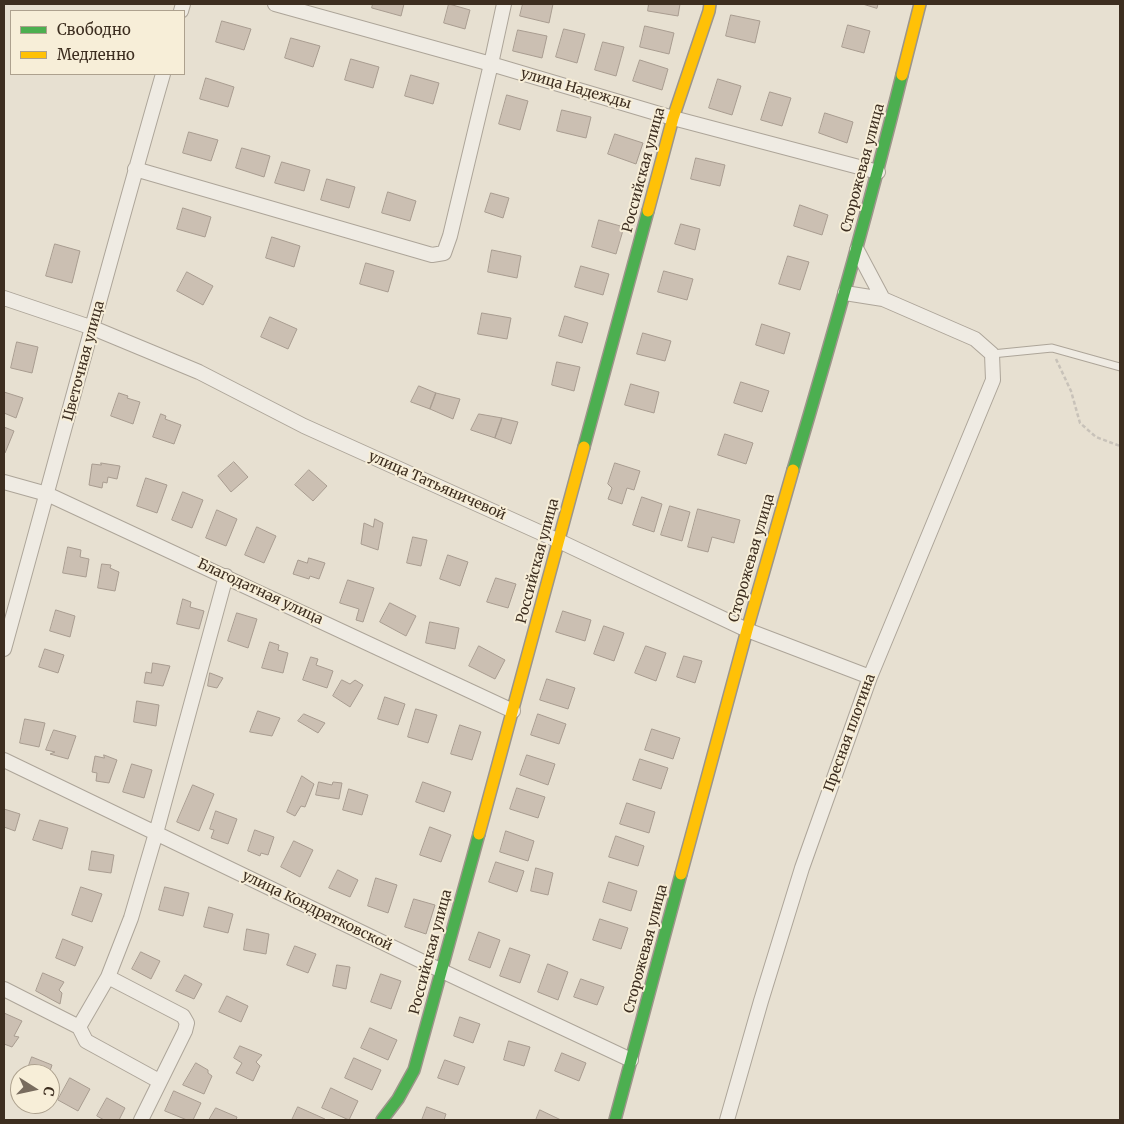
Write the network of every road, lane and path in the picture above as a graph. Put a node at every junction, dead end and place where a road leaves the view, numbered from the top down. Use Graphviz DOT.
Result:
graph roads {
  1 [pos="275,4"];
  2 [pos="504,4"];
  3 [pos="710,4"];
  4 [pos="920,4"];
  5 [pos="491,64"];
  6 [pos="163,75"];
  7 [pos="673,118"];
  8 [pos="136,169"];
  9 [pos="878,172"];
  10 [pos="857,250"];
  11 [pos="845,293"];
  12 [pos="4,298"];
  13 [pos="883,300"];
  14 [pos="93,328"];
  15 [pos="1052,348"];
  16 [pos="992,354"];
  17 [pos="1120,367"];
  18 [pos="1120,446"];
  19 [pos="4,482"];
  20 [pos="47,494"];
  21 [pos="559,541"];
  22 [pos="226,576"];
  23 [pos="747,630"];
  24 [pos="4,649"];
  25 [pos="870,677"];
  26 [pos="513,711"];
  27 [pos="4,760"];
  28 [pos="156,834"];
  29 [pos="442,971"];
  30 [pos="108,977"];
  31 [pos="4,989"];
  32 [pos="80,1027"];
  33 [pos="631,1060"];
  34 [pos="159,1081"];
  35 [pos="141,1120"];
  36 [pos="382,1120"];
  37 [pos="615,1120"];
  38 [pos="727,1120"];
  1 -- 5 [label="street, улица Надежды"];
  2 -- 5 [label="street"];
  3 -- 7 [label="street, Российская улица"];
  4 -- 9 [label="street, Сторожевая улица"];
  5 -- 7 [label="street, улица Надежды"];
  5 -- 8 [label="street"];
  6 -- 8 [label="street, Цветочная улица"];
  7 -- 9 [label="street, улица Надежды"];
  7 -- 21 [label="street, Российская улица"];
  8 -- 14 [label="street, Цветочная улица"];
  9 -- 10 [label="street, Сторожевая улица"];
  10 -- 11 [label="street, Сторожевая улица"];
  10 -- 13 [label="street"];
  11 -- 13 [label="street"];
  11 -- 23 [label="street, Сторожевая улица"];
  12 -- 14 [label="street, улица Татьяничевой"];
  13 -- 16 [label="street"];
  14 -- 20 [label="street, Цветочная улица"];
  14 -- 21 [label="street, улица Татьяничевой"];
  15 -- 16 [label="lane"];
  15 -- 17 [label="lane"];
  15 -- 18 [label="path"];
  16 -- 25 [label="street, Пресная плотина"];
  19 -- 20 [label="street, Благодатная улица"];
  20 -- 22 [label="street, Благодатная улица"];
  20 -- 24 [label="street, Цветочная улица"];
  21 -- 23 [label="street, улица Татьяничевой"];
  21 -- 26 [label="street, Российская улица"];
  22 -- 26 [label="street, Благодатная улица"];
  22 -- 28 [label="street"];
  23 -- 25 [label="street, улица Татьяничевой"];
  23 -- 33 [label="street, Сторожевая улица"];
  25 -- 38 [label="street, Пресная плотина"];
  26 -- 29 [label="street, Российская улица"];
  27 -- 28 [label="street, улица Кондратковской"];
  28 -- 29 [label="street, улица Кондратковской"];
  28 -- 30 [label="street"];
  29 -- 33 [label="street, улица Кондратковской"];
  29 -- 36 [label="street, Российская улица"];
  30 -- 32 [label="street"];
  30 -- 34 [label="street"];
  31 -- 32 [label="street"];
  32 -- 34 [label="street"];
  33 -- 37 [label="street, Сторожевая улица"];
  34 -- 35 [label="street"];
}
